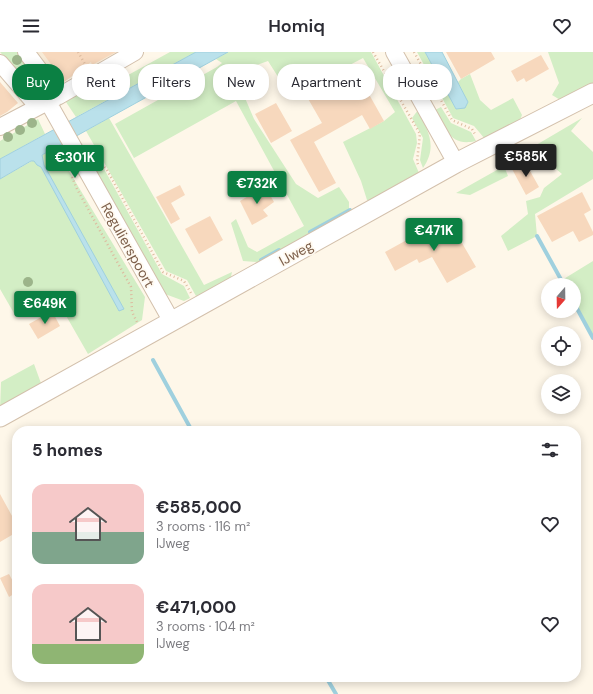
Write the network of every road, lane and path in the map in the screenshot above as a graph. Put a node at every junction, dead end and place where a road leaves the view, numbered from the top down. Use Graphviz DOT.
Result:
graph roads {
  1 [pos="26,52"];
  2 [pos="135,52"];
  3 [pos="373,52"];
  4 [pos="394,52"];
  5 [pos="414,52"];
  6 [pos="0,63"];
  7 [pos="593,93"];
  8 [pos="50,104"];
  9 [pos="0,127"];
  10 [pos="484,148"];
  11 [pos="96,158"];
  12 [pos="456,163"];
  13 [pos="72,176"];
  14 [pos="426,180"];
  15 [pos="199,307"];
  16 [pos="172,322"];
  17 [pos="145,338"];
  18 [pos="0,418"];
  1 -- 8 [label="street, Regulierspoort"];
  2 -- 8 [label="street"];
  3 -- 14 [label="path"];
  4 -- 12 [label="street"];
  5 -- 10 [label="path"];
  6 -- 8 [label="street, Regulierspoort"];
  7 -- 10 [label="street, IJweg"];
  8 -- 9 [label="street"];
  8 -- 16 [label="street, Regulierspoort"];
  10 -- 12 [label="street, IJweg"];
  11 -- 15 [label="path"];
  12 -- 14 [label="street, IJweg"];
  13 -- 17 [label="path"];
  14 -- 15 [label="street, IJweg"];
  15 -- 16 [label="street, IJweg"];
  16 -- 17 [label="street, IJweg"];
  17 -- 18 [label="street, IJweg"];
}
